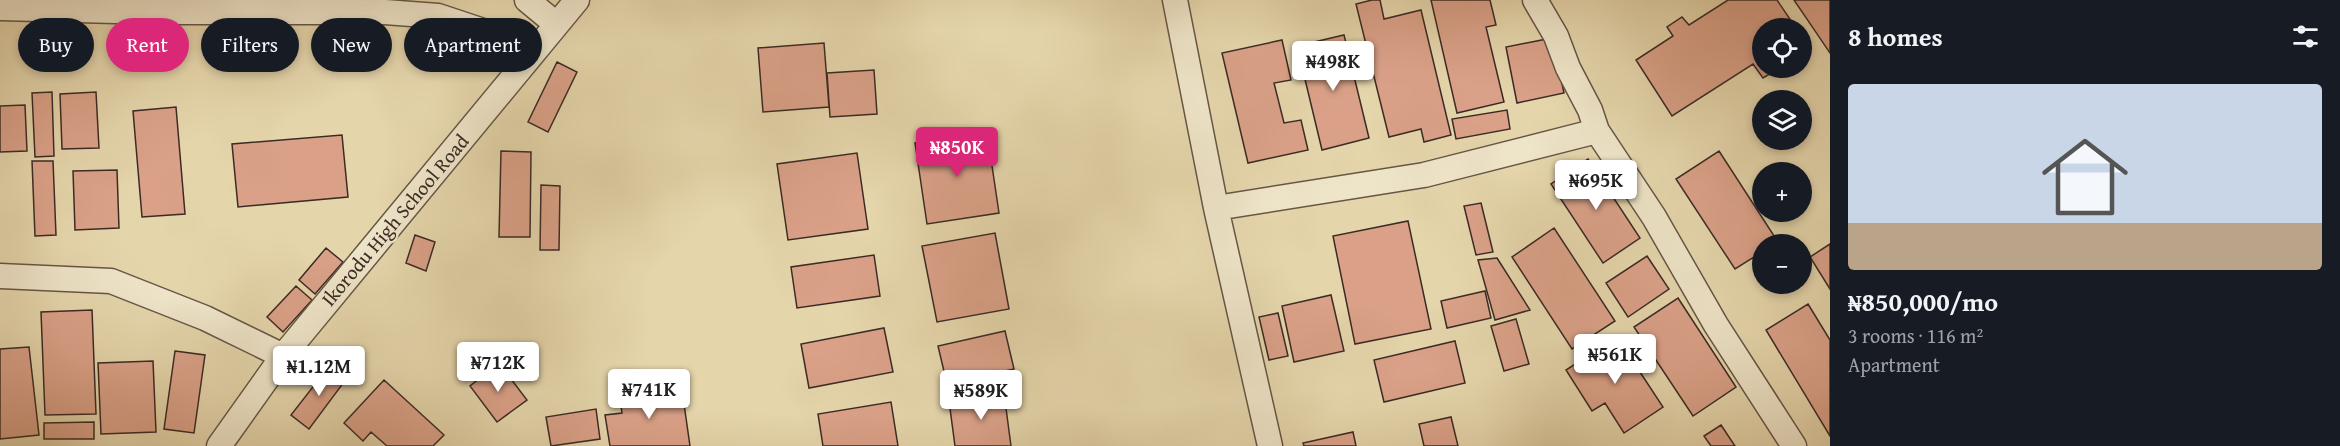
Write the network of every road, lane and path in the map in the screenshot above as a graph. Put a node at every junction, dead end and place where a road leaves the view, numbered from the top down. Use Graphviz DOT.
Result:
graph roads {
  1 [pos="527,0"];
  2 [pos="577,0"];
  3 [pos="1175,0"];
  4 [pos="1535,0"];
  5 [pos="0,8"];
  6 [pos="444,18"];
  7 [pos="556,24"];
  8 [pos="542,42"];
  9 [pos="517,72"];
  10 [pos="1597,131"];
  11 [pos="1216,208"];
  12 [pos="0,276"];
  13 [pos="283,356"];
  14 [pos="219,446"];
  15 [pos="1270,446"];
  16 [pos="1794,446"];
  1 -- 7 [label="street"];
  2 -- 7 [label="street, Ikorodu High School Road"];
  3 -- 11 [label="street"];
  4 -- 10 [label="street"];
  5 -- 6 [label="street"];
  7 -- 8 [label="street, Ikorodu High School Road"];
  9 -- 13 [label="street, Ikorodu High School Road"];
  10 -- 11 [label="street"];
  10 -- 16 [label="street"];
  11 -- 15 [label="street"];
  12 -- 13 [label="street"];
  13 -- 14 [label="street, Ikorodu High School Road"];
}
